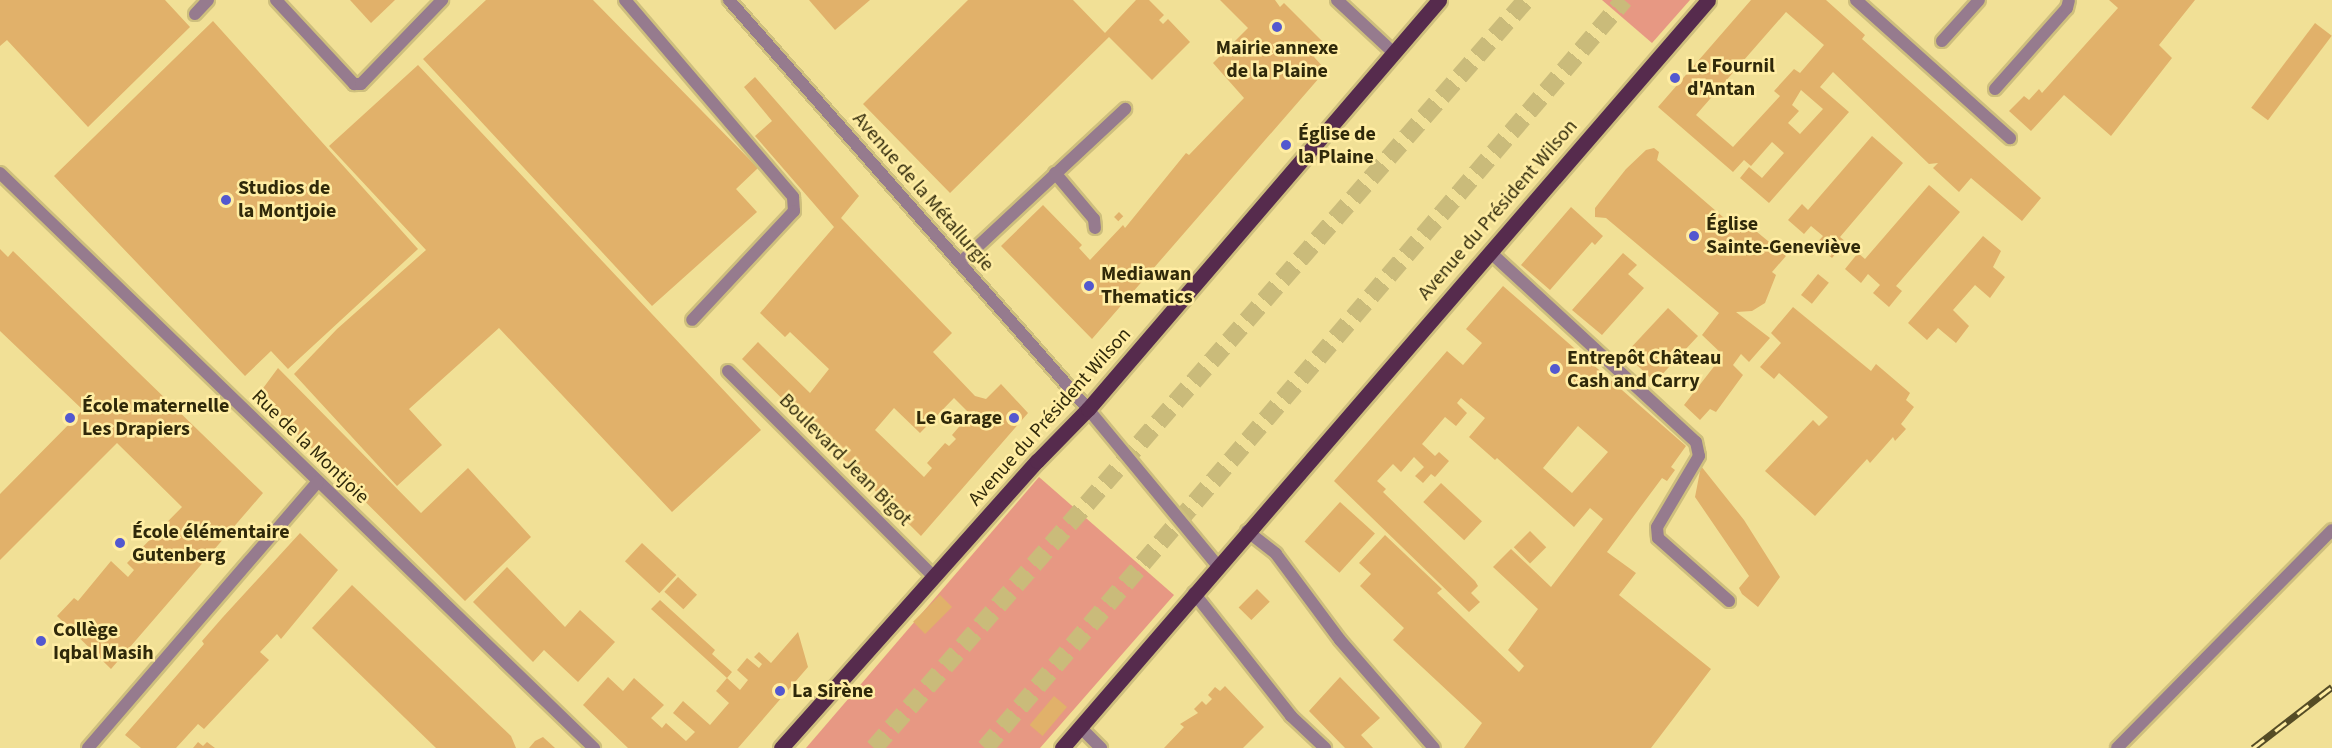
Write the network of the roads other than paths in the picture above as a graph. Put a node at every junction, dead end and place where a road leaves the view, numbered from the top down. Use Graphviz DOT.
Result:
graph roads {
  1 [pos="208,0"];
  2 [pos="276,0"];
  3 [pos="442,0"];
  4 [pos="625,0"];
  5 [pos="729,0"];
  6 [pos="1337,0"];
  7 [pos="1439,0"];
  8 [pos="1708,0"];
  9 [pos="1856,0"];
  10 [pos="1979,0"];
  11 [pos="2069,0"];
  12 [pos="195,14"];
  13 [pos="1942,41"];
  14 [pos="1395,54"];
  15 [pos="1995,89"];
  16 [pos="1125,109"];
  17 [pos="2010,138"];
  18 [pos="1055,173"];
  19 [pos="3,181"];
  20 [pos="1095,228"];
  21 [pos="1490,252"];
  22 [pos="960,263"];
  23 [pos="692,320"];
  24 [pos="728,371"];
  25 [pos="1088,409"];
  26 [pos="318,482"];
  27 [pos="2332,530"];
  28 [pos="1247,531"];
  29 [pos="1217,565"];
  30 [pos="934,577"];
  31 [pos="1194,593"];
  32 [pos="1729,601"];
  33 [pos="1080,727"];
  34 [pos="88,748"];
  35 [pos="594,748"];
  36 [pos="781,748"];
  37 [pos="1062,748"];
  38 [pos="1101,748"];
  39 [pos="1325,748"];
  40 [pos="1434,748"];
  41 [pos="2117,748"];
  1 -- 12 [label="street"];
  2 -- 3 [label="street"];
  4 -- 23 [label="street"];
  5 -- 22 [label="street, Avenue de la Métallurgie"];
  6 -- 14 [label="street"];
  7 -- 14 [label="main road, Avenue du Président Wilson"];
  8 -- 21 [label="main road, Avenue du Président Wilson"];
  9 -- 17 [label="street"];
  10 -- 13 [label="street"];
  11 -- 15 [label="street"];
  14 -- 25 [label="main road, Avenue du Président Wilson"];
  16 -- 18 [label="street"];
  18 -- 20 [label="street"];
  18 -- 22 [label="street"];
  19 -- 26 [label="street, Rue de la Montjoie"];
  21 -- 28 [label="main road, Avenue du Président Wilson"];
  21 -- 32 [label="street"];
  22 -- 25 [label="street, Avenue de la Métallurgie"];
  24 -- 30 [label="street, Boulevard Jean Bigot"];
  25 -- 29 [label="street, Avenue de la Métallurgie"];
  25 -- 30 [label="main road, Avenue du Président Wilson"];
  26 -- 34 [label="street"];
  26 -- 35 [label="street, Rue de la Montjoie"];
  27 -- 41 [label="street"];
  28 -- 29 [label="main road, Avenue du Président Wilson"];
  28 -- 40 [label="street"];
  29 -- 31 [label="main road, Avenue du Président Wilson"];
  30 -- 36 [label="main road, Avenue du Président Wilson"];
  31 -- 33 [label="main road, Avenue du Président Wilson"];
  31 -- 39 [label="street"];
  33 -- 37 [label="main road, Avenue du Président Wilson"];
  33 -- 38 [label="street"];
}
